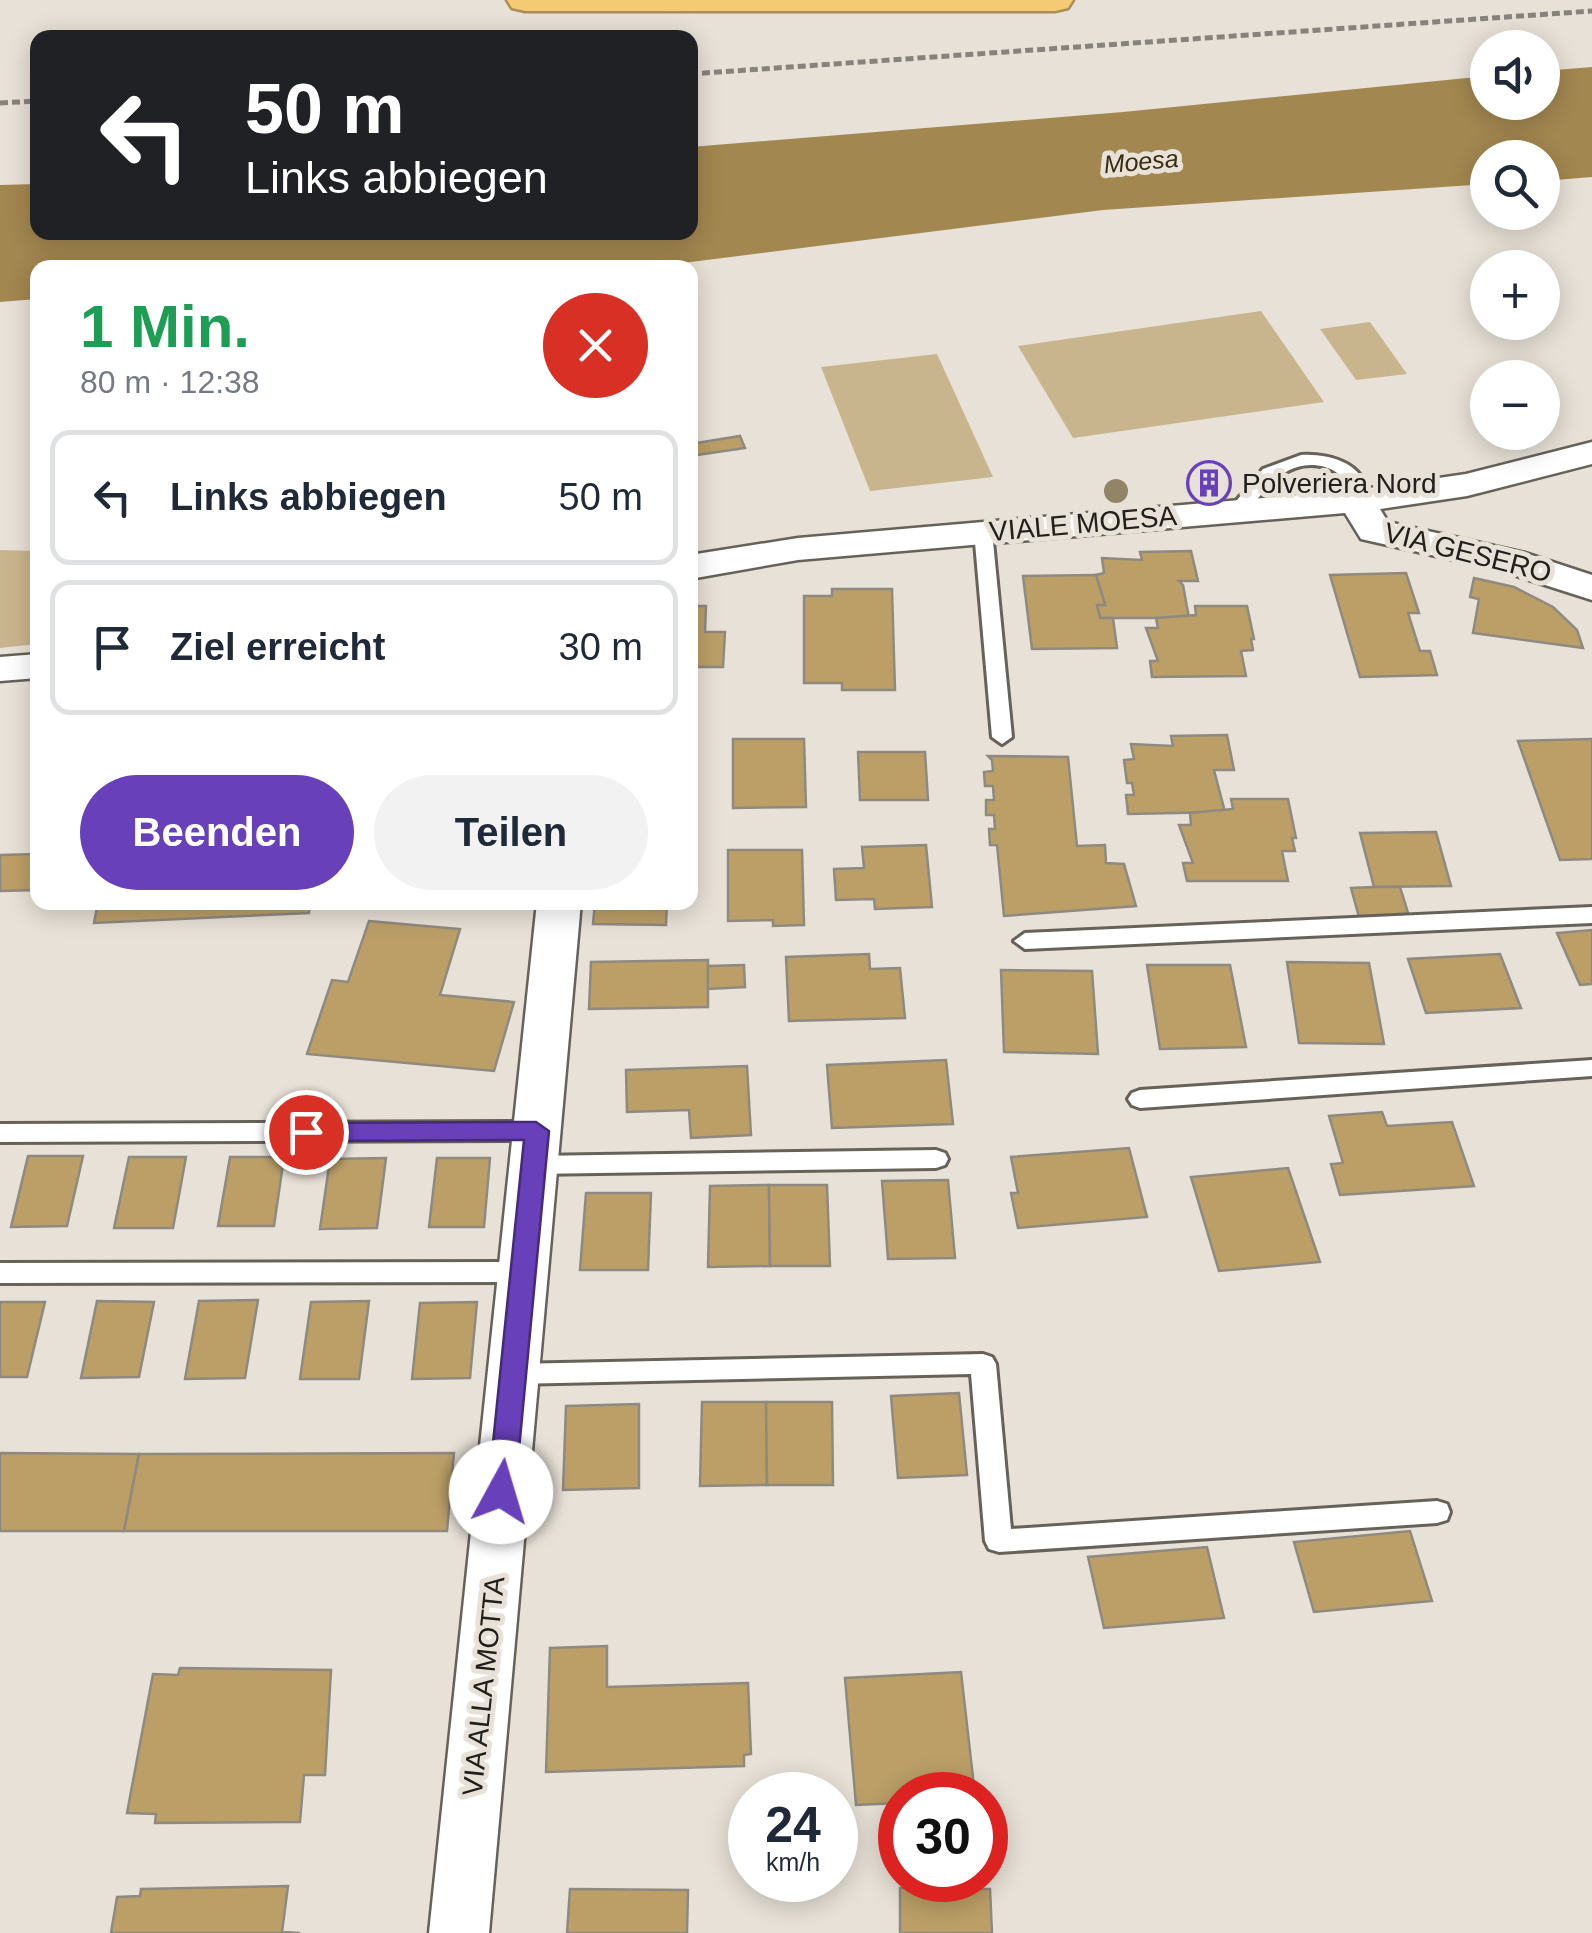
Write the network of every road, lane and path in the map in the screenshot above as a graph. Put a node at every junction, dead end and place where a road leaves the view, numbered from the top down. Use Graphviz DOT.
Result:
graph roads {
  1 [pos="525,0"];
  2 [pos="1055,0"];
  3 [pos="1592,10"];
  4 [pos="698,73"];
  5 [pos="30,102"];
  6 [pos="0,104"];
  7 [pos="1592,453"];
  8 [pos="1358,502"];
  9 [pos="983,531"];
  10 [pos="698,566"];
  11 [pos="1592,588"];
  12 [pos="30,667"];
  13 [pos="0,669"];
  14 [pos="1002,736"];
  15 [pos="558,910"];
  16 [pos="1592,914"];
  17 [pos="1024,942"];
  18 [pos="1592,1068"];
  19 [pos="1140,1099"];
  20 [pos="0,1133"];
  21 [pos="535,1148"];
  22 [pos="936,1159"];
  23 [pos="0,1272"];
  24 [pos="523,1272"];
  25 [pos="513,1374"];
  26 [pos="1437,1512"];
  27 [pos="458,1933"];
  1 -- 2 [label="highway"];
  3 -- 4 [label="path"];
  5 -- 6 [label="path"];
  7 -- 8 [label="street, VIALE MOESA"];
  8 -- 9 [label="street, VIALE MOESA"];
  8 -- 11 [label="street, VIA GESERO"];
  9 -- 10 [label="street, VIALE MOESA"];
  9 -- 14 [label="lane"];
  12 -- 13 [label="street"];
  15 -- 21 [label="street, VIA ALLA MOTTA"];
  16 -- 17 [label="lane"];
  18 -- 19 [label="lane"];
  20 -- 21 [label="lane"];
  21 -- 22 [label="lane"];
  21 -- 24 [label="street, VIA ALLA MOTTA"];
  23 -- 24 [label="lane"];
  24 -- 25 [label="street, VIA ALLA MOTTA"];
  25 -- 26 [label="lane"];
  25 -- 27 [label="street, VIA ALLA MOTTA"];
}
